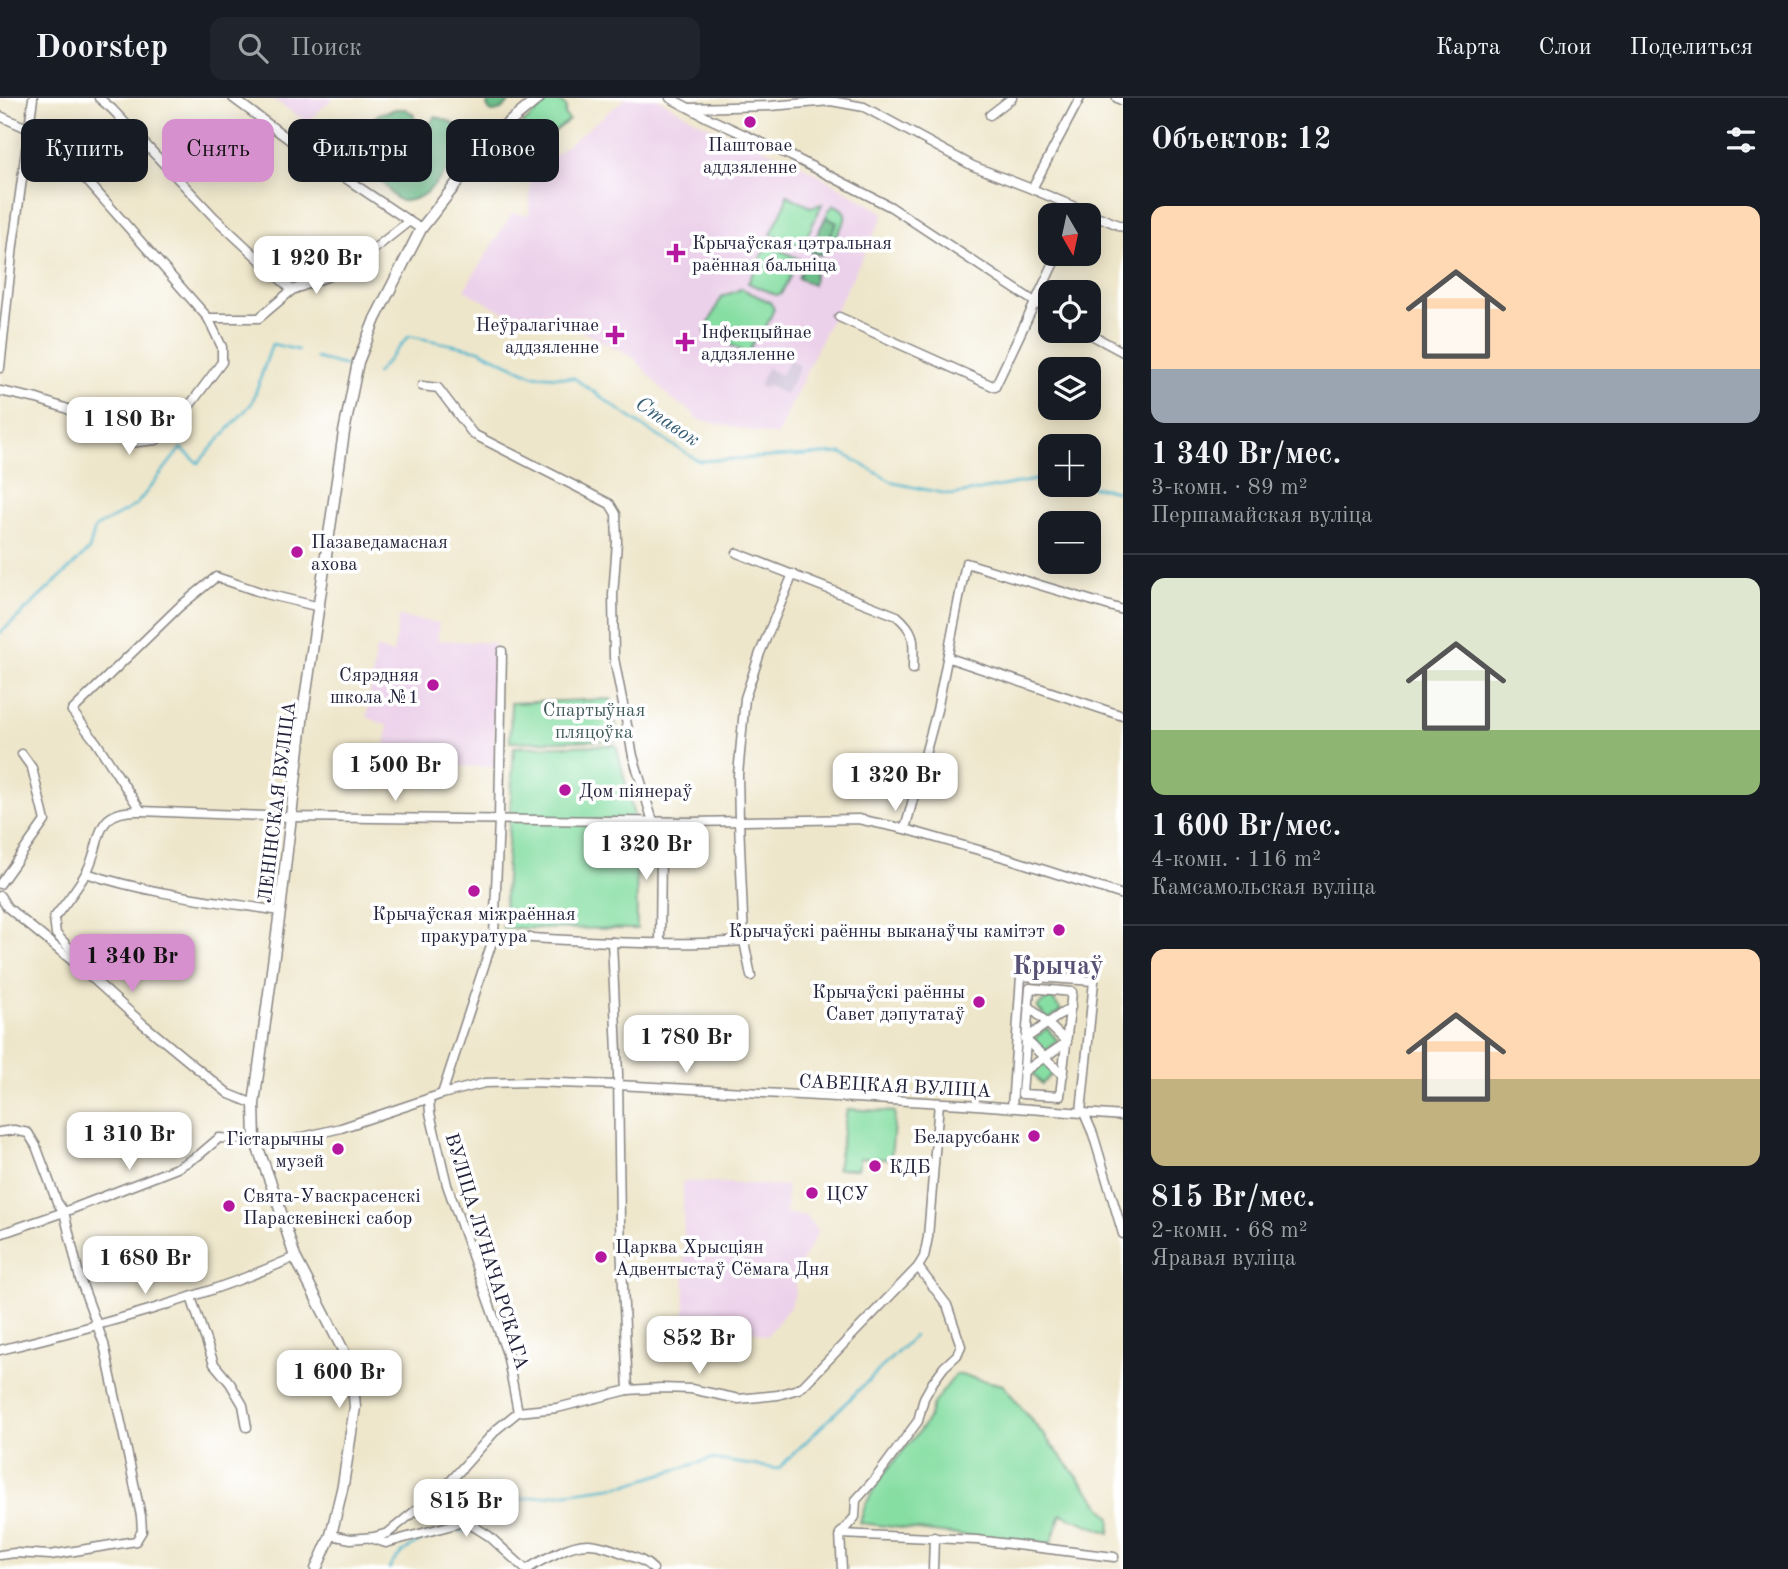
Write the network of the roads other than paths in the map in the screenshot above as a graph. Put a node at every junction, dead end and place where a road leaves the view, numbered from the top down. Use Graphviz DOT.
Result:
graph roads {
  1 [pos="33,98"];
  2 [pos="99,98"];
  3 [pos="233,98"];
  4 [pos="539,98"];
  5 [pos="670,98"];
  6 [pos="1012,98"];
  7 [pos="1080,98"];
  8 [pos="1117,98"];
  9 [pos="810,100"];
  10 [pos="1123,101"];
  11 [pos="690,108"];
  12 [pos="990,115"];
  13 [pos="0,116"];
  14 [pos="30,119"];
  15 [pos="21,125"];
  16 [pos="22,182"];
  17 [pos="88,182"];
  18 [pos="1032,189"];
  19 [pos="1059,203"];
  20 [pos="1101,220"];
  21 [pos="408,222"];
  22 [pos="1123,227"];
  23 [pos="421,229"];
  24 [pos="1052,266"];
  25 [pos="292,290"];
  26 [pos="1035,303"];
  27 [pos="1038,305"];
  28 [pos="839,317"];
  29 [pos="208,318"];
  30 [pos="1101,340"];
  31 [pos="1123,352"];
  32 [pos="0,368"];
  33 [pos="422,386"];
  34 [pos="0,391"];
  35 [pos="737,552"];
  36 [pos="793,574"];
  37 [pos="320,607"];
  38 [pos="1123,610"];
  39 [pos="502,651"];
  40 [pos="948,658"];
  41 [pos="913,669"];
  42 [pos="1123,716"];
  43 [pos="22,754"];
  44 [pos="141,811"];
  45 [pos="290,817"];
  46 [pos="499,819"];
  47 [pos="653,820"];
  48 [pos="739,821"];
  49 [pos="905,830"];
  50 [pos="86,873"];
  51 [pos="0,884"];
  52 [pos="1123,895"];
  53 [pos="0,896"];
  54 [pos="280,911"];
  55 [pos="494,936"];
  56 [pos="744,941"];
  57 [pos="612,942"];
  58 [pos="660,942"];
  59 [pos="81,968"];
  60 [pos="751,976"];
  61 [pos="1028,1005"];
  62 [pos="1071,1007"];
  63 [pos="1047,1023"];
  64 [pos="1026,1039"];
  65 [pos="1067,1042"];
  66 [pos="1045,1057"];
  67 [pos="1023,1072"];
  68 [pos="1063,1075"];
  69 [pos="618,1085"];
  70 [pos="442,1094"];
  71 [pos="429,1098"];
  72 [pos="939,1103"];
  73 [pos="254,1104"];
  74 [pos="1012,1108"];
  75 [pos="1083,1113"];
  76 [pos="1123,1116"];
  77 [pos="0,1132"];
  78 [pos="255,1140"];
  79 [pos="1119,1207"];
  80 [pos="64,1212"];
  81 [pos="0,1234"];
  82 [pos="1123,1234"];
  83 [pos="295,1257"];
  84 [pos="918,1267"];
  85 [pos="191,1297"];
  86 [pos="98,1326"];
  87 [pos="0,1350"];
  88 [pos="628,1390"];
  89 [pos="518,1412"];
  90 [pos="247,1427"];
  91 [pos="448,1484"];
  92 [pos="462,1519"];
  93 [pos="840,1534"];
  94 [pos="331,1535"];
  95 [pos="934,1537"];
  96 [pos="367,1538"];
  97 [pos="0,1555"];
  98 [pos="1114,1557"];
  99 [pos="316,1569"];
  100 [pos="527,1569"];
  101 [pos="653,1569"];
  102 [pos="842,1569"];
  103 [pos="933,1569"];
  1 -- 14 [label="street"];
  2 -- 25 [label="street"];
  3 -- 21 [label="street"];
  4 -- 23 [label="main road, ЛЕНІНСКАЯ ВУЛІЦА"];
  5 -- 11 [label="street"];
  6 -- 12 [label="street"];
  7 -- 18 [label="street"];
  8 -- 10 [label="street"];
  9 -- 11 [label="street"];
  9 -- 18 [label="street"];
  11 -- 26 [label="street"];
  13 -- 15 [label="street"];
  16 -- 32 [label="street"];
  17 -- 29 [label="street"];
  18 -- 19 [label="street"];
  20 -- 22 [label="street"];
  21 -- 23 [label="street"];
  21 -- 25 [label="street"];
  23 -- 37 [label="main road, ЛЕНІНСКАЯ ВУЛІЦА"];
  24 -- 26 [label="street"];
  25 -- 29 [label="street"];
  26 -- 27 [label="street"];
  26 -- 28 [label="street"];
  29 -- 34 [label="street"];
  30 -- 31 [label="street"];
  33 -- 47 [label="street"];
  35 -- 36 [label="street"];
  36 -- 41 [label="street"];
  36 -- 48 [label="street"];
  37 -- 44 [label="street"];
  37 -- 45 [label="main road, ЛЕНІНСКАЯ ВУЛІЦА"];
  38 -- 40 [label="street"];
  39 -- 46 [label="street"];
  40 -- 42 [label="street"];
  40 -- 49 [label="street"];
  43 -- 51 [label="street"];
  44 -- 45 [label="street"];
  44 -- 50 [label="street"];
  45 -- 46 [label="street"];
  45 -- 54 [label="main road, ЛЕНІНСКАЯ ВУЛІЦА"];
  46 -- 47 [label="street"];
  46 -- 55 [label="street"];
  47 -- 48 [label="street"];
  47 -- 58 [label="street"];
  48 -- 49 [label="street"];
  48 -- 56 [label="street"];
  49 -- 52 [label="street"];
  50 -- 54 [label="street"];
  50 -- 59 [label="street"];
  53 -- 59 [label="street"];
  54 -- 73 [label="main road, ЛЕНІНСКАЯ ВУЛІЦА"];
  55 -- 57 [label="street"];
  55 -- 70 [label="street"];
  56 -- 58 [label="street"];
  56 -- 60 [label="street"];
  57 -- 58 [label="street"];
  57 -- 69 [label="street"];
  59 -- 73 [label="street"];
  61 -- 62 [label="street"];
  61 -- 63 [label="street"];
  61 -- 64 [label="street"];
  62 -- 63 [label="street"];
  62 -- 65 [label="street"];
  63 -- 64 [label="street"];
  63 -- 65 [label="street"];
  64 -- 66 [label="street"];
  64 -- 67 [label="street"];
  65 -- 66 [label="street"];
  65 -- 68 [label="street"];
  66 -- 67 [label="street"];
  66 -- 68 [label="street"];
  67 -- 68 [label="street"];
  69 -- 70 [label="street, САВЕЦКАЯ ВУЛІЦА"];
  69 -- 72 [label="street, САВЕЦКАЯ ВУЛІЦА"];
  69 -- 88 [label="street"];
  70 -- 71 [label="street, САВЕЦКАЯ ВУЛІЦА"];
  71 -- 78 [label="street, САВЕЦКАЯ ВУЛІЦА"];
  71 -- 89 [label="street, ВУЛІЦА ЛУНАЧАРСКАГА"];
  72 -- 74 [label="street, САВЕЦКАЯ ВУЛІЦА"];
  72 -- 84 [label="street"];
  73 -- 78 [label="main road, ЛЕНІНСКАЯ ВУЛІЦА"];
  74 -- 75 [label="street, САВЕЦКАЯ ВУЛІЦА"];
  74 -- 75 [label="street"];
  75 -- 76 [label="street, САВЕЦКАЯ ВУЛІЦА"];
  75 -- 79 [label="street"];
  77 -- 80 [label="street"];
  78 -- 80 [label="street, САВЕЦКАЯ ВУЛІЦА"];
  78 -- 83 [label="main road, ЛЕНІНСКАЯ ВУЛІЦА"];
  79 -- 82 [label="street"];
  80 -- 81 [label="street, САВЕЦКАЯ ВУЛІЦА"];
  80 -- 86 [label="street"];
  83 -- 85 [label="street"];
  83 -- 94 [label="main road, ЛЕНІНСКАЯ ВУЛІЦА"];
  84 -- 88 [label="street"];
  84 -- 93 [label="street"];
  85 -- 86 [label="street"];
  85 -- 90 [label="street"];
  86 -- 87 [label="street"];
  86 -- 97 [label="street"];
  88 -- 89 [label="street"];
  89 -- 91 [label="street"];
  91 -- 92 [label="street"];
  91 -- 96 [label="street"];
  92 -- 96 [label="street"];
  92 -- 100 [label="street"];
  93 -- 95 [label="street"];
  93 -- 102 [label="street"];
  94 -- 96 [label="street"];
  94 -- 99 [label="main road, ЛЕНІНСКАЯ ВУЛІЦА"];
  95 -- 98 [label="street"];
  95 -- 103 [label="street"];
  100 -- 101 [label="street"];
}
